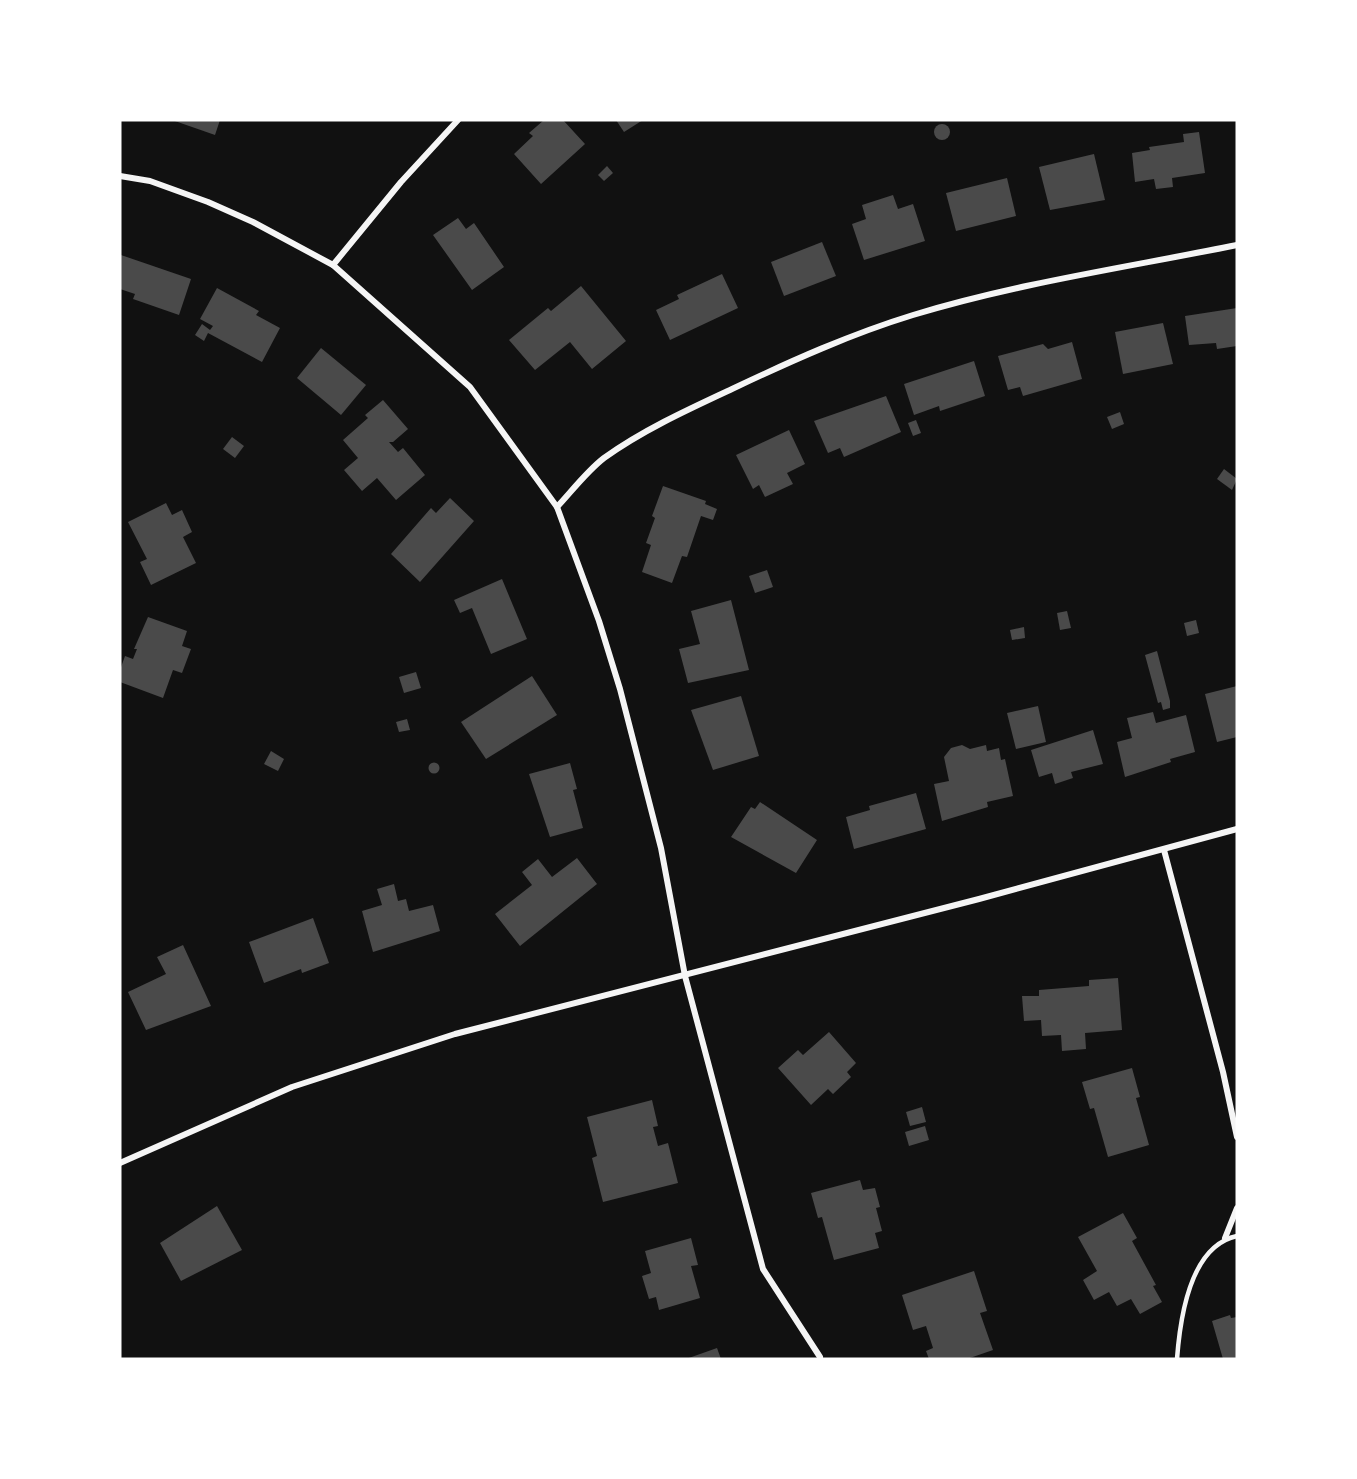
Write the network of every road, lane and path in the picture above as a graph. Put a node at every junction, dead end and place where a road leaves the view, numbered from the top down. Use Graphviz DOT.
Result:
graph roads {
  1 [pos="458,120"];
  2 [pos="120,176"];
  3 [pos="1237,245"];
  4 [pos="333,266"];
  5 [pos="557,507"];
  6 [pos="1237,830"];
  7 [pos="1164,850"];
  8 [pos="685,976"];
  9 [pos="1237,1137"];
  10 [pos="120,1164"];
  11 [pos="1237,1208"];
  12 [pos="1237,1236"];
  13 [pos="1225,1238"];
  14 [pos="820,1358"];
  15 [pos="1177,1359"];
  1 -- 4 [label="street"];
  2 -- 4 [label="street"];
  3 -- 5 [label="street"];
  4 -- 5 [label="street"];
  5 -- 8 [label="street"];
  6 -- 7 [label="street"];
  7 -- 8 [label="street"];
  7 -- 9 [label="street"];
  8 -- 10 [label="street"];
  8 -- 14 [label="street"];
  11 -- 13 [label="street"];
  12 -- 13 [label="lane"];
  13 -- 15 [label="lane"];
}
